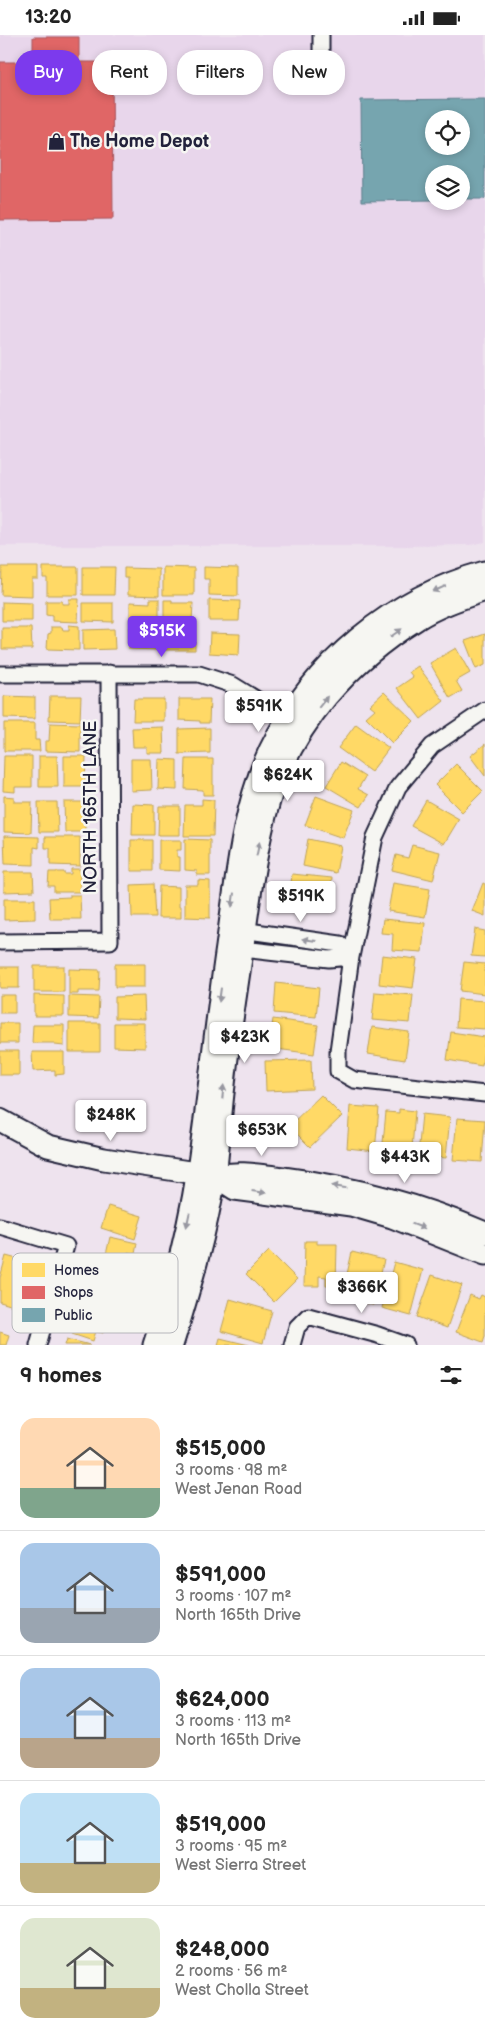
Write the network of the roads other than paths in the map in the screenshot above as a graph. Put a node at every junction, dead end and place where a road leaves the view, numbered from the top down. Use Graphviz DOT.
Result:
graph roads {
  1 [pos="321,35"];
  2 [pos="321,50"];
  3 [pos="485,571"];
  4 [pos="485,590"];
  5 [pos="352,656"];
  6 [pos="109,673"];
  7 [pos="0,674"];
  8 [pos="485,710"];
  9 [pos="296,723"];
  10 [pos="236,939"];
  11 [pos="0,942"];
  12 [pos="351,957"];
  13 [pos="485,1094"];
  14 [pos="0,1120"];
  15 [pos="206,1174"];
  16 [pos="0,1226"];
  17 [pos="485,1233"];
  18 [pos="64,1253"];
  19 [pos="485,1254"];
  20 [pos="178,1266"];
  21 [pos="178,1324"];
  22 [pos="158,1333"];
  23 [pos="154,1345"];
  24 [pos="292,1345"];
  25 [pos="406,1345"];
  1 -- 2 [label="street"];
  3 -- 5 [label="street, one-way"];
  5 -- 4 [label="street, one-way"];
  5 -- 9 [label="street"];
  6 -- 7 [label="street"];
  6 -- 9 [label="street"];
  6 -- 11 [label="street, NORTH 165TH LANE"];
  8 -- 12 [label="street"];
  10 -- 9 [label="street, one-way"];
  9 -- 10 [label="street, one-way"];
  10 -- 12 [label="street"];
  10 -- 15 [label="street"];
  12 -- 13 [label="street"];
  14 -- 15 [label="street"];
  17 -- 15 [label="street, one-way"];
  15 -- 19 [label="street, one-way"];
  15 -- 20 [label="street, one-way"];
  15 -- 21 [label="street"];
  16 -- 18 [label="street"];
  22 -- 23 [label="street, one-way"];
  24 -- 25 [label="street"];
}
